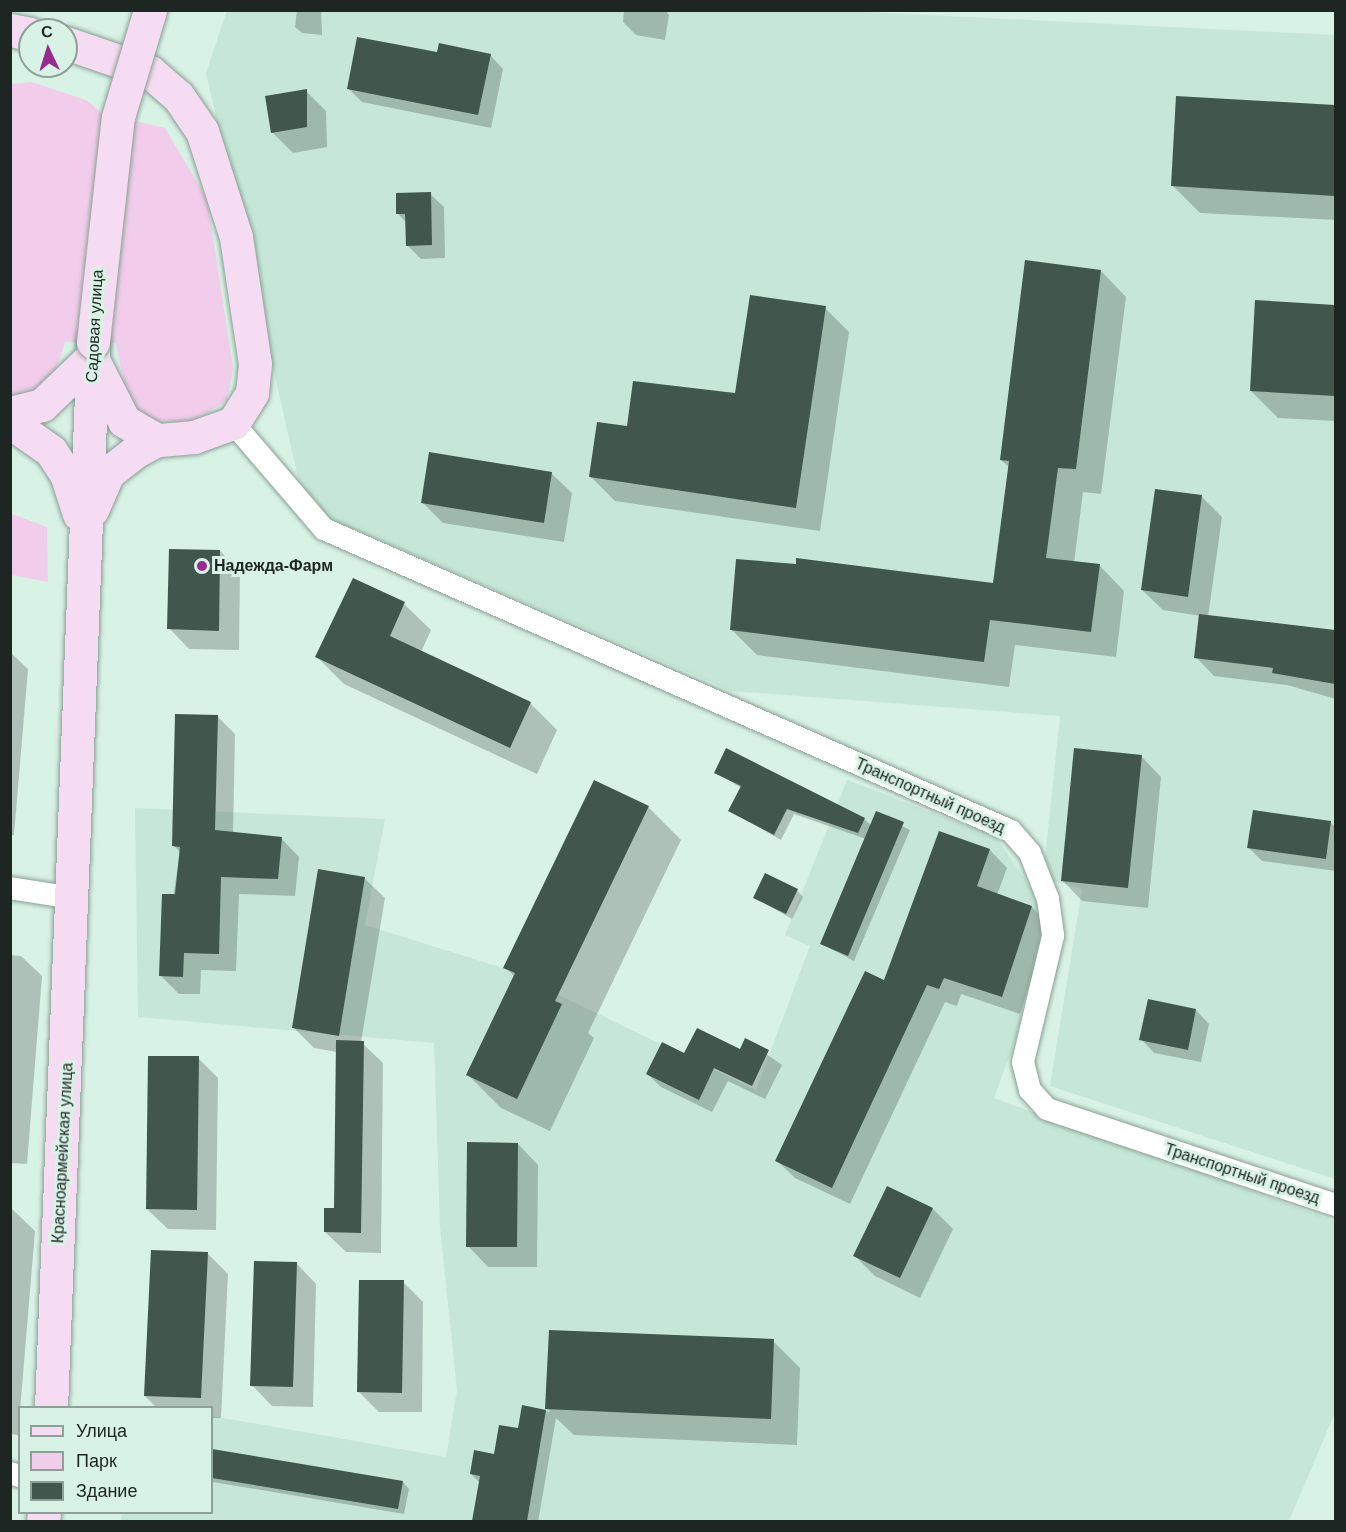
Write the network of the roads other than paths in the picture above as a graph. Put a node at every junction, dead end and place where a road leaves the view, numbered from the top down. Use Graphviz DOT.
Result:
graph roads {
  1 [pos="150,10"];
  2 [pos="78,47"];
  3 [pos="93,349"];
  4 [pos="10,413"];
  5 [pos="10,422"];
  6 [pos="233,423"];
  7 [pos="158,440"];
  8 [pos="84,537"];
  9 [pos="79,647"];
  10 [pos="10,888"];
  11 [pos="74,898"];
  12 [pos="1335,1205"];
  13 [pos="51,1406"];
  1 -- 3 [label="main road, Садовая улица, bridge"];
  2 -- 6 [label="main road"];
  3 -- 4 [label="main road"];
  3 -- 7 [label="main road"];
  3 -- 8 [label="main road, Садовая улица"];
  5 -- 8 [label="main road"];
  6 -- 7 [label="main road"];
  6 -- 12 [label="street, Транспортный проезд"];
  7 -- 8 [label="main road"];
  8 -- 9 [label="main road, Садовая улица"];
  9 -- 11 [label="main road, Красноармейская улица"];
  10 -- 11 [label="street"];
  11 -- 13 [label="main road, Красноармейская улица"];
}
